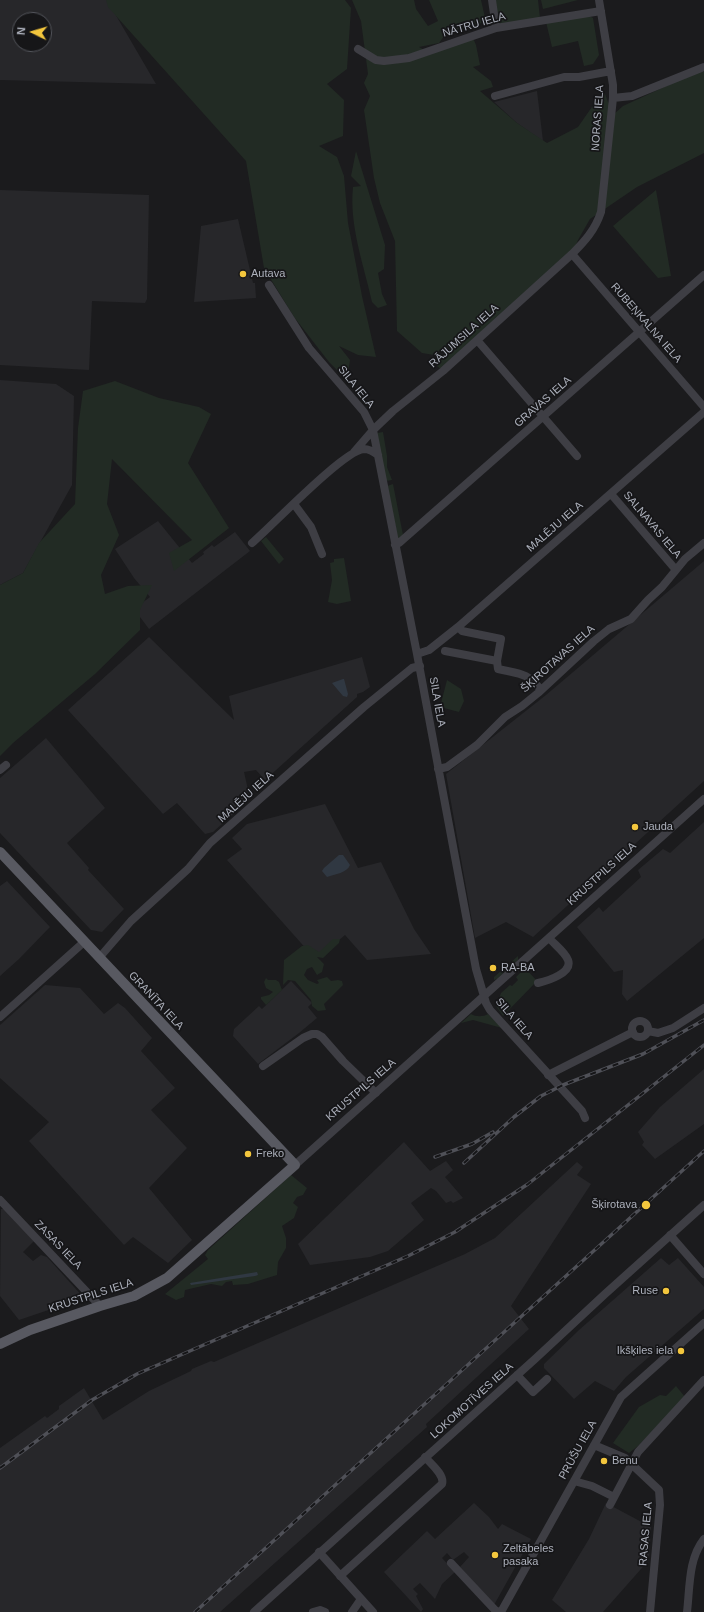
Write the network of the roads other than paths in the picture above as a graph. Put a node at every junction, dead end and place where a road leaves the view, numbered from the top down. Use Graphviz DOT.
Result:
graph roads {
  1 [pos="492,0"];
  2 [pos="599,0"];
  3 [pos="601,11"];
  4 [pos="496,28"];
  5 [pos="358,49"];
  6 [pos="704,66"];
  7 [pos="611,71"];
  8 [pos="495,96"];
  9 [pos="613,98"];
  10 [pos="589,236"];
  11 [pos="572,254"];
  12 [pos="704,275"];
  13 [pos="269,285"];
  14 [pos="639,332"];
  15 [pos="477,340"];
  16 [pos="704,407"];
  17 [pos="704,412"];
  18 [pos="543,417"];
  19 [pos="373,430"];
  20 [pos="354,452"];
  21 [pos="378,455"];
  22 [pos="577,456"];
  23 [pos="611,494"];
  24 [pos="294,504"];
  25 [pos="252,543"];
  26 [pos="704,543"];
  27 [pos="395,545"];
  28 [pos="322,554"];
  29 [pos="676,570"];
  30 [pos="458,627"];
  31 [pos="445,651"];
  32 [pos="417,654"];
  33 [pos="497,661"];
  34 [pos="420,666"];
  35 [pos="541,690"];
  36 [pos="438,769"];
  37 [pos="704,799"];
  38 [pos="0,852"];
  39 [pos="549,938"];
  40 [pos="84,942"];
  41 [pos="99,958"];
  42 [pos="538,982"];
  43 [pos="483,997"];
  44 [pos="704,1008"];
  45 [pos="0,1017"];
  46 [pos="648,1031"];
  47 [pos="633,1032"];
  48 [pos="263,1066"];
  49 [pos="548,1075"];
  50 [pos="376,1093"];
  51 [pos="585,1118"];
  52 [pos="295,1165"];
  53 [pos="0,1200"];
  54 [pos="704,1205"];
  55 [pos="670,1235"];
  56 [pos="704,1274"];
  57 [pos="100,1306"];
  58 [pos="704,1323"];
  59 [pos="0,1344"];
  60 [pos="517,1375"];
  61 [pos="547,1379"];
  62 [pos="704,1380"];
  63 [pos="594,1445"];
  64 [pos="425,1457"];
  65 [pos="631,1464"];
  66 [pos="574,1480"];
  67 [pos="614,1497"];
  68 [pos="610,1505"];
  69 [pos="704,1539"];
  70 [pos="319,1552"];
  71 [pos="451,1563"];
  72 [pos="340,1576"];
  73 [pos="361,1599"];
  74 [pos="254,1612"];
  75 [pos="312,1612"];
  76 [pos="325,1612"];
  77 [pos="352,1612"];
  78 [pos="373,1612"];
  79 [pos="500,1612"];
  80 [pos="650,1612"];
  81 [pos="687,1612"];
  1 -- 4 [label="street"];
  2 -- 3 [label="street, NORAS IELA"];
  3 -- 4 [label="street, NĀTRU IELA"];
  3 -- 7 [label="street, NORAS IELA"];
  4 -- 5 [label="street, NĀTRU IELA"];
  6 -- 9 [label="street"];
  7 -- 8 [label="street"];
  7 -- 9 [label="street, NORAS IELA"];
  9 -- 10 [label="street, NORAS IELA"];
  10 -- 11 [label="street, RĀJUMSILA IELA"];
  11 -- 14 [label="street, RUBEŅKALNA IELA"];
  11 -- 15 [label="street, RĀJUMSILA IELA"];
  12 -- 14 [label="street, GRAVAS IELA"];
  13 -- 19 [label="street, SILA IELA"];
  14 -- 16 [label="street, RUBEŅKALNA IELA"];
  14 -- 18 [label="street, GRAVAS IELA"];
  15 -- 18 [label="street"];
  15 -- 19 [label="street, RĀJUMSILA IELA"];
  17 -- 23 [label="street, MALĒJU IELA"];
  18 -- 22 [label="street"];
  18 -- 27 [label="street, GRAVAS IELA"];
  19 -- 20 [label="street, RĀJUMSILA IELA"];
  19 -- 21 [label="street, SILA IELA"];
  20 -- 21 [label="street"];
  20 -- 24 [label="street, RĀJUMSILA IELA"];
  21 -- 27 [label="street, SILA IELA"];
  23 -- 29 [label="street, SALNAVAS IELA"];
  23 -- 30 [label="street, MALĒJU IELA"];
  24 -- 25 [label="street, RĀJUMSILA IELA"];
  24 -- 28 [label="street"];
  26 -- 29 [label="street, ŠĶIROTAVAS IELA"];
  27 -- 32 [label="street, SILA IELA"];
  29 -- 35 [label="street, ŠĶIROTAVAS IELA"];
  30 -- 32 [label="street, MALĒJU IELA"];
  30 -- 33 [label="street"];
  31 -- 33 [label="street"];
  32 -- 34 [label="street, SILA IELA"];
  33 -- 35 [label="street"];
  34 -- 36 [label="street, SILA IELA"];
  34 -- 41 [label="street, MALĒJU IELA"];
  35 -- 36 [label="street, ŠĶIROTAVAS IELA"];
  36 -- 43 [label="street, SILA IELA"];
  37 -- 39 [label="street, KRUSTPILS IELA"];
  38 -- 40 [label="main road, GRANĪTA IELA"];
  39 -- 42 [label="street"];
  39 -- 43 [label="street, KRUSTPILS IELA"];
  40 -- 41 [label="main road, GRANĪTA IELA"];
  40 -- 45 [label="street"];
  41 -- 52 [label="main road, GRANĪTA IELA"];
  43 -- 49 [label="street, SILA IELA"];
  43 -- 50 [label="street, KRUSTPILS IELA"];
  44 -- 46 [label="street"];
  46 -- 47 [label="street"];
  46 -- 47 [label="street"];
  47 -- 49 [label="street"];
  48 -- 50 [label="street"];
  49 -- 51 [label="street, SILA IELA"];
  50 -- 52 [label="street, KRUSTPILS IELA"];
  52 -- 57 [label="main road, KRUSTPILS IELA"];
  53 -- 57 [label="street, ZASAS IELA"];
  54 -- 55 [label="street, LOKOMOTĪVES IELA"];
  55 -- 56 [label="street"];
  55 -- 60 [label="street, LOKOMOTĪVES IELA"];
  57 -- 59 [label="main road, KRUSTPILS IELA"];
  58 -- 63 [label="street, PRŪŠU IELA"];
  60 -- 61 [label="street"];
  60 -- 64 [label="street, LOKOMOTĪVES IELA"];
  62 -- 65 [label="street"];
  63 -- 65 [label="street, RASAS IELA"];
  63 -- 66 [label="street, PRŪŠU IELA"];
  64 -- 70 [label="street, LOKOMOTĪVES IELA"];
  64 -- 72 [label="street"];
  65 -- 67 [label="street"];
  65 -- 80 [label="street, RASAS IELA"];
  66 -- 67 [label="street"];
  66 -- 79 [label="street, PRŪŠU IELA"];
  67 -- 68 [label="street"];
  69 -- 81 [label="street"];
  70 -- 72 [label="street"];
  70 -- 74 [label="street, LOKOMOTĪVES IELA"];
  71 -- 79 [label="street"];
  72 -- 73 [label="street"];
  73 -- 77 [label="street"];
  73 -- 78 [label="street"];
  75 -- 76 [label="street"];
}
